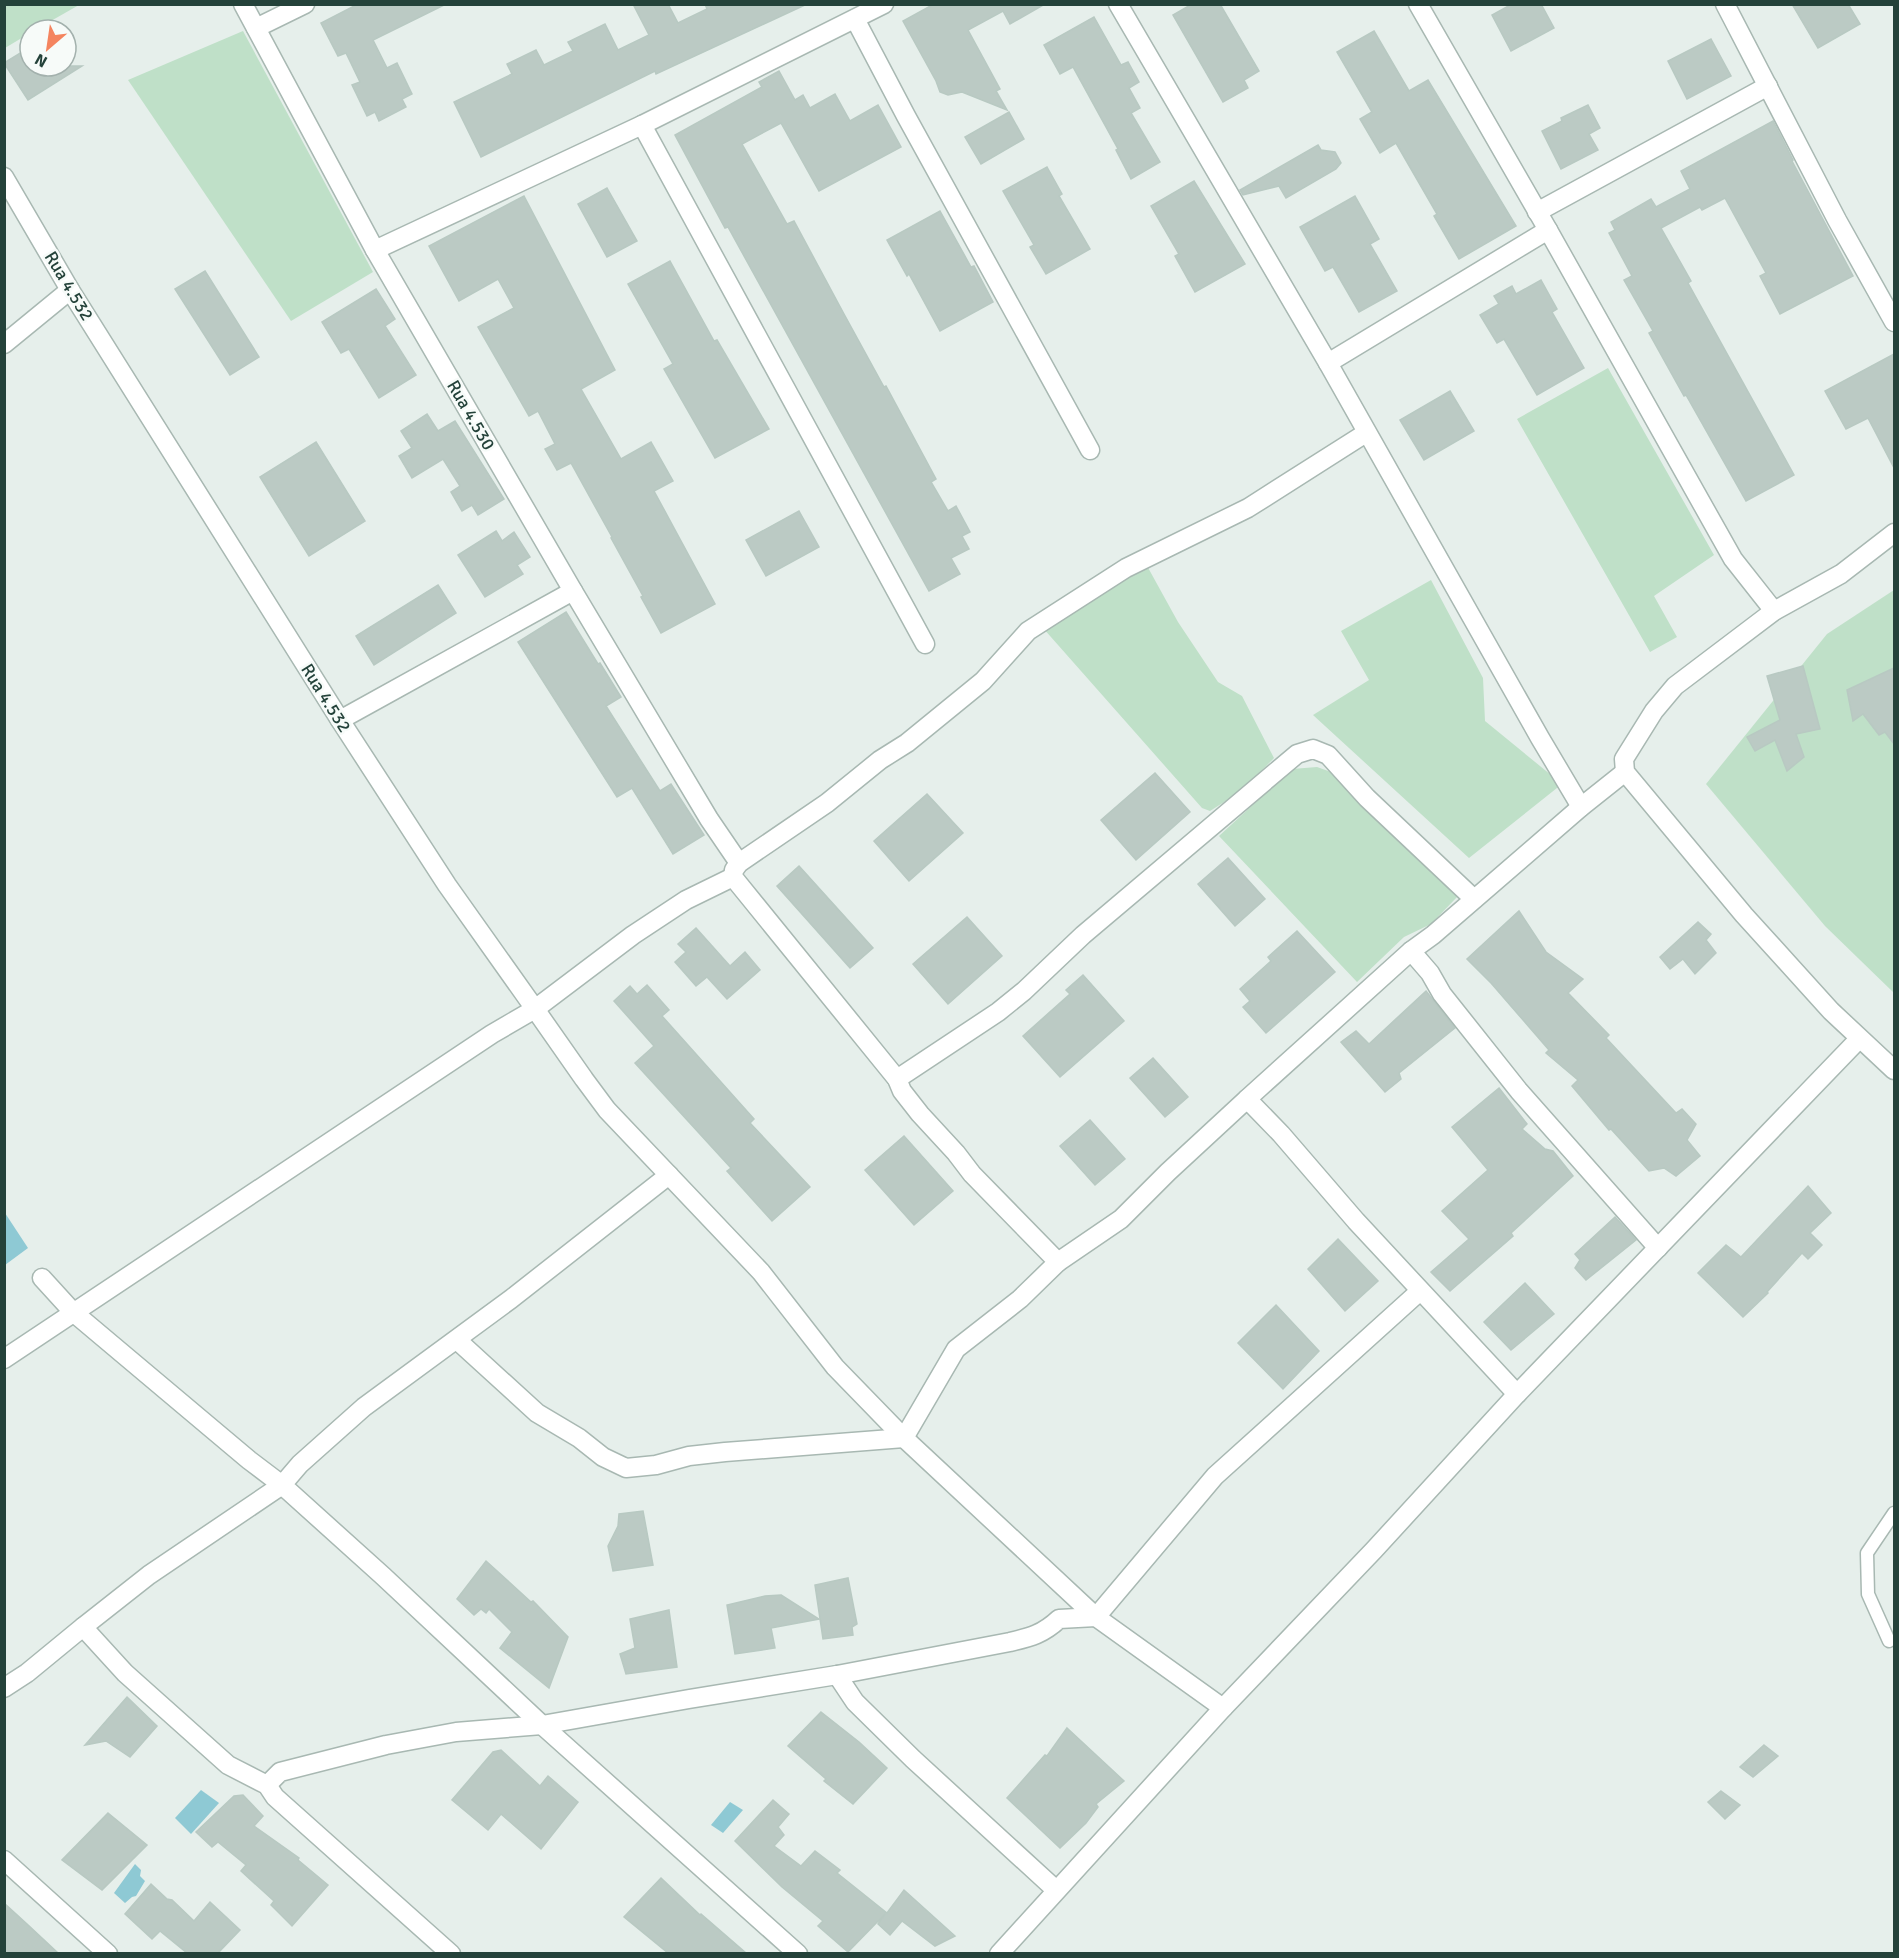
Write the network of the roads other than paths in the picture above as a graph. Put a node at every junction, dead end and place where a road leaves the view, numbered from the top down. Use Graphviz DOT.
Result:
graph roads {
  1 [pos="243,4"];
  2 [pos="305,4"];
  3 [pos="884,4"];
  4 [pos="1118,4"];
  5 [pos="1418,4"];
  6 [pos="1725,4"];
  7 [pos="855,19"];
  8 [pos="256,28"];
  9 [pos="1768,86"];
  10 [pos="642,125"];
  11 [pos="4,177"];
  12 [pos="1538,212"];
  13 [pos="1548,230"];
  14 [pos="375,250"];
  15 [pos="70,290"];
  16 [pos="1894,322"];
  17 [pos="4,345"];
  18 [pos="1328,363"];
  19 [pos="1366,433"];
  20 [pos="1090,450"];
  21 [pos="1894,533"];
  22 [pos="573,591"];
  23 [pos="1774,611"];
  24 [pos="925,644"];
  25 [pos="340,720"];
  26 [pos="1625,772"];
  27 [pos="1581,807"];
  28 [pos="736,870"];
  29 [pos="1474,899"];
  30 [pos="1411,951"];
  31 [pos="535,1009"];
  32 [pos="1859,1039"];
  33 [pos="1894,1070"];
  34 [pos="897,1079"];
  35 [pos="1247,1099"];
  36 [pos="669,1174"];
  37 [pos="1658,1248"];
  38 [pos="1058,1262"];
  39 [pos="42,1278"];
  40 [pos="1420,1291"];
  41 [pos="73,1312"];
  42 [pos="457,1340"];
  43 [pos="4,1359"];
  44 [pos="1517,1394"];
  45 [pos="904,1438"];
  46 [pos="282,1485"];
  47 [pos="1894,1513"];
  48 [pos="1095,1617"];
  49 [pos="83,1628"];
  50 [pos="1889,1641"];
  51 [pos="837,1675"];
  52 [pos="4,1688"];
  53 [pos="1223,1708"];
  54 [pos="542,1725"];
  55 [pos="267,1785"];
  56 [pos="4,1860"];
  57 [pos="1056,1890"];
  58 [pos="441,1950"];
  59 [pos="108,1953"];
  60 [pos="798,1953"];
  61 [pos="999,1953"];
  1 -- 8 [label="street, Rua 4.530"];
  2 -- 8 [label="street"];
  3 -- 7 [label="street"];
  4 -- 18 [label="street"];
  5 -- 12 [label="street"];
  6 -- 9 [label="street"];
  7 -- 10 [label="street"];
  7 -- 20 [label="street"];
  8 -- 14 [label="street, Rua 4.530"];
  9 -- 12 [label="street"];
  9 -- 16 [label="street"];
  10 -- 14 [label="street"];
  10 -- 24 [label="street"];
  11 -- 15 [label="street, Rua 4.532"];
  12 -- 13 [label="street"];
  13 -- 18 [label="street"];
  13 -- 23 [label="street"];
  14 -- 22 [label="street, Rua 4.530"];
  15 -- 17 [label="street"];
  15 -- 25 [label="street, Rua 4.532"];
  18 -- 19 [label="street"];
  19 -- 27 [label="street"];
  19 -- 28 [label="street"];
  21 -- 23 [label="street"];
  22 -- 25 [label="street"];
  22 -- 28 [label="street, Rua 4.530"];
  23 -- 26 [label="street"];
  25 -- 31 [label="street, Rua 4.532"];
  26 -- 27 [label="street"];
  26 -- 32 [label="street"];
  27 -- 29 [label="street"];
  28 -- 31 [label="street"];
  28 -- 34 [label="street, Rua 4.530"];
  29 -- 30 [label="street"];
  29 -- 34 [label="street"];
  30 -- 35 [label="street"];
  30 -- 37 [label="street"];
  31 -- 36 [label="street, Rua 4.532"];
  31 -- 41 [label="street"];
  32 -- 33 [label="street"];
  32 -- 37 [label="street"];
  34 -- 38 [label="street, Rua 4.530"];
  35 -- 38 [label="street"];
  35 -- 40 [label="street"];
  36 -- 42 [label="street"];
  36 -- 45 [label="street, Rua 4.532"];
  37 -- 44 [label="street"];
  38 -- 45 [label="street"];
  39 -- 41 [label="street"];
  40 -- 44 [label="street"];
  40 -- 48 [label="street"];
  41 -- 43 [label="street"];
  41 -- 46 [label="street"];
  42 -- 45 [label="street"];
  42 -- 46 [label="street"];
  44 -- 53 [label="street"];
  45 -- 48 [label="street, Rua 4.532"];
  46 -- 49 [label="street"];
  46 -- 54 [label="street"];
  47 -- 50 [label="lane"];
  48 -- 51 [label="street"];
  48 -- 53 [label="street, Rua 4.532"];
  49 -- 52 [label="street"];
  49 -- 55 [label="street"];
  51 -- 54 [label="street"];
  51 -- 57 [label="street"];
  53 -- 57 [label="street"];
  54 -- 55 [label="street"];
  54 -- 60 [label="street"];
  55 -- 58 [label="street"];
  56 -- 59 [label="street"];
  57 -- 61 [label="street"];
}
